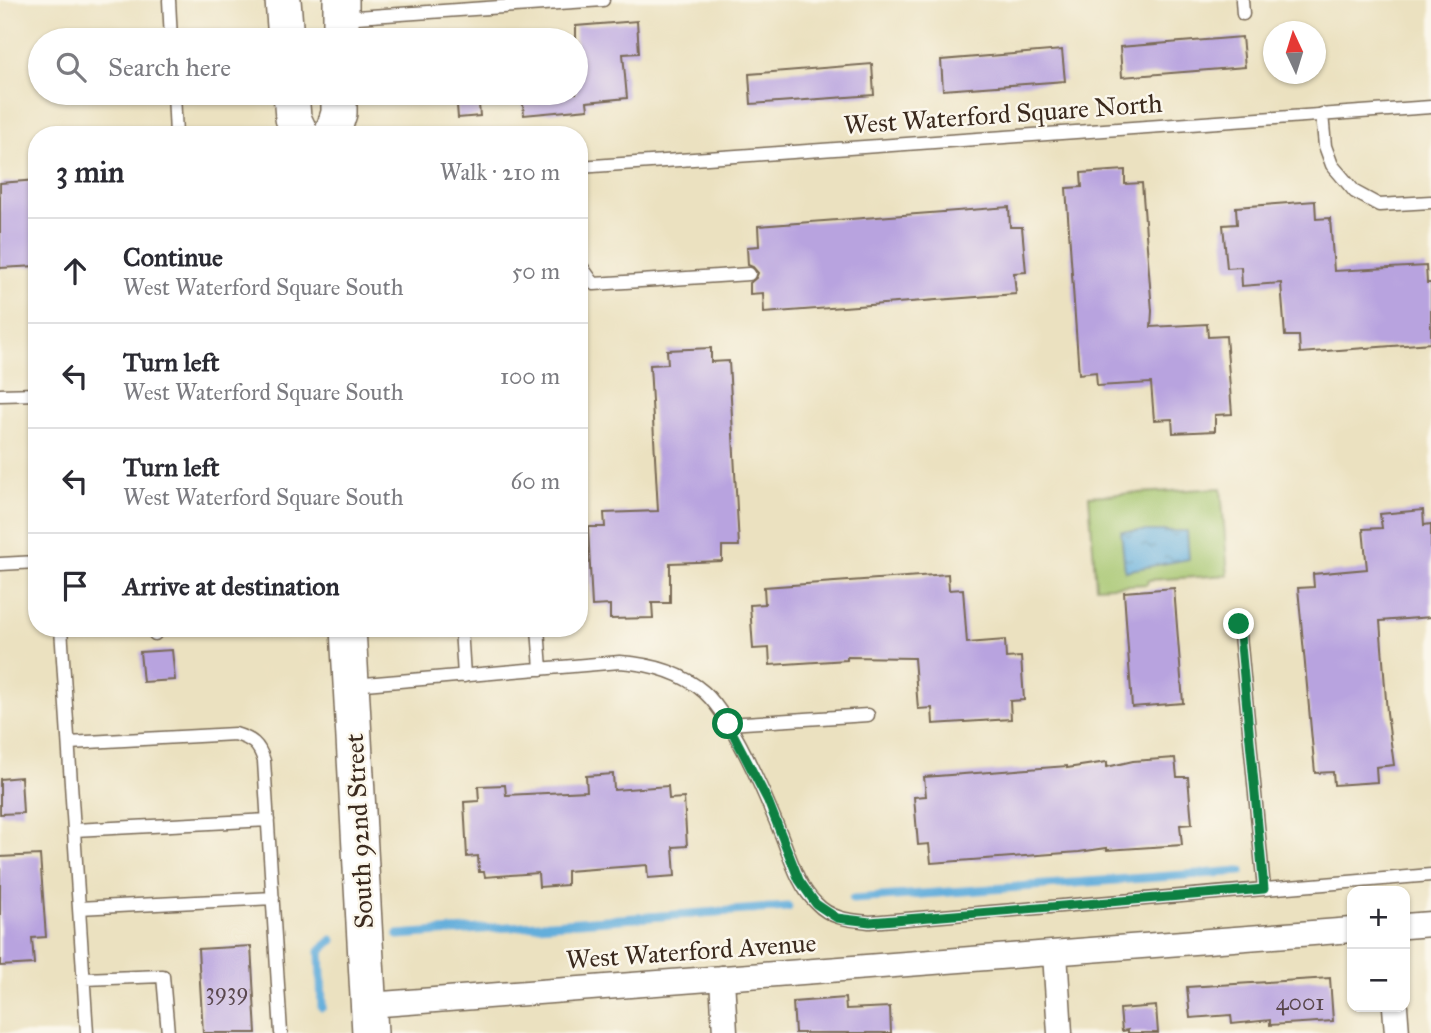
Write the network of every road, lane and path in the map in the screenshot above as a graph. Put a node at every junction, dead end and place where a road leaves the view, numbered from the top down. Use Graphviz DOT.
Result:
graph roads {
  1 [pos="169,0"];
  2 [pos="283,0"];
  3 [pos="603,0"];
  4 [pos="1242,0"];
  5 [pos="1243,14"];
  6 [pos="341,19"];
  7 [pos="170,28"];
  8 [pos="285,28"];
  9 [pos="175,105"];
  10 [pos="292,105"];
  11 [pos="339,105"];
  12 [pos="1431,107"];
  13 [pos="1322,114"];
  14 [pos="176,126"];
  15 [pos="296,126"];
  16 [pos="335,126"];
  17 [pos="588,166"];
  18 [pos="1431,202"];
  19 [pos="749,274"];
  20 [pos="588,276"];
  21 [pos="28,394"];
  22 [pos="0,395"];
  23 [pos="28,562"];
  24 [pos="0,564"];
  25 [pos="1239,624"];
  26 [pos="62,637"];
  27 [pos="348,637"];
  28 [pos="462,637"];
  29 [pos="539,637"];
  30 [pos="541,669"];
  31 [pos="464,676"];
  32 [pos="351,685"];
  33 [pos="868,715"];
  34 [pos="728,724"];
  35 [pos="69,743"];
  36 [pos="268,820"];
  37 [pos="74,830"];
  38 [pos="1431,875"];
  39 [pos="1264,889"];
  40 [pos="272,898"];
  41 [pos="79,908"];
  42 [pos="1431,924"];
  43 [pos="1410,926"];
  44 [pos="1347,930"];
  45 [pos="1055,953"];
  46 [pos="722,978"];
  47 [pos="84,979"];
  48 [pos="1395,1012"];
  49 [pos="370,1019"];
  50 [pos="87,1033"];
  51 [pos="168,1033"];
  52 [pos="281,1033"];
  53 [pos="725,1033"];
  54 [pos="1060,1033"];
  55 [pos="1397,1033"];
  1 -- 7 [label="lane"];
  2 -- 8 [label="main road"];
  3 -- 6 [label="lane"];
  4 -- 5 [label="lane"];
  9 -- 14 [label="lane"];
  10 -- 15 [label="main road"];
  11 -- 16 [label="main road"];
  12 -- 13 [label="lane, West Waterford Square North"];
  13 -- 17 [label="lane, West Waterford Square North"];
  13 -- 18 [label="lane"];
  19 -- 20 [label="lane"];
  21 -- 22 [label="lane"];
  23 -- 24 [label="lane"];
  25 -- 39 [label="lane"];
  26 -- 35 [label="lane"];
  27 -- 32 [label="main road, South 92nd Street"];
  28 -- 31 [label="lane"];
  29 -- 30 [label="lane"];
  30 -- 31 [label="lane"];
  30 -- 34 [label="lane"];
  31 -- 32 [label="lane"];
  32 -- 49 [label="main road, South 92nd Street"];
  33 -- 34 [label="lane"];
  34 -- 39 [label="lane"];
  35 -- 36 [label="lane"];
  35 -- 37 [label="lane"];
  36 -- 37 [label="lane"];
  36 -- 40 [label="lane"];
  37 -- 41 [label="lane"];
  38 -- 39 [label="lane"];
  40 -- 41 [label="lane"];
  40 -- 52 [label="lane"];
  41 -- 47 [label="lane"];
  42 -- 43 [label="street"];
  44 -- 45 [label="street, West Waterford Avenue"];
  45 -- 46 [label="street, West Waterford Avenue"];
  45 -- 54 [label="street"];
  46 -- 49 [label="street, West Waterford Avenue"];
  46 -- 53 [label="street"];
  47 -- 50 [label="lane"];
  47 -- 51 [label="lane"];
  48 -- 55 [label="street"];
}
